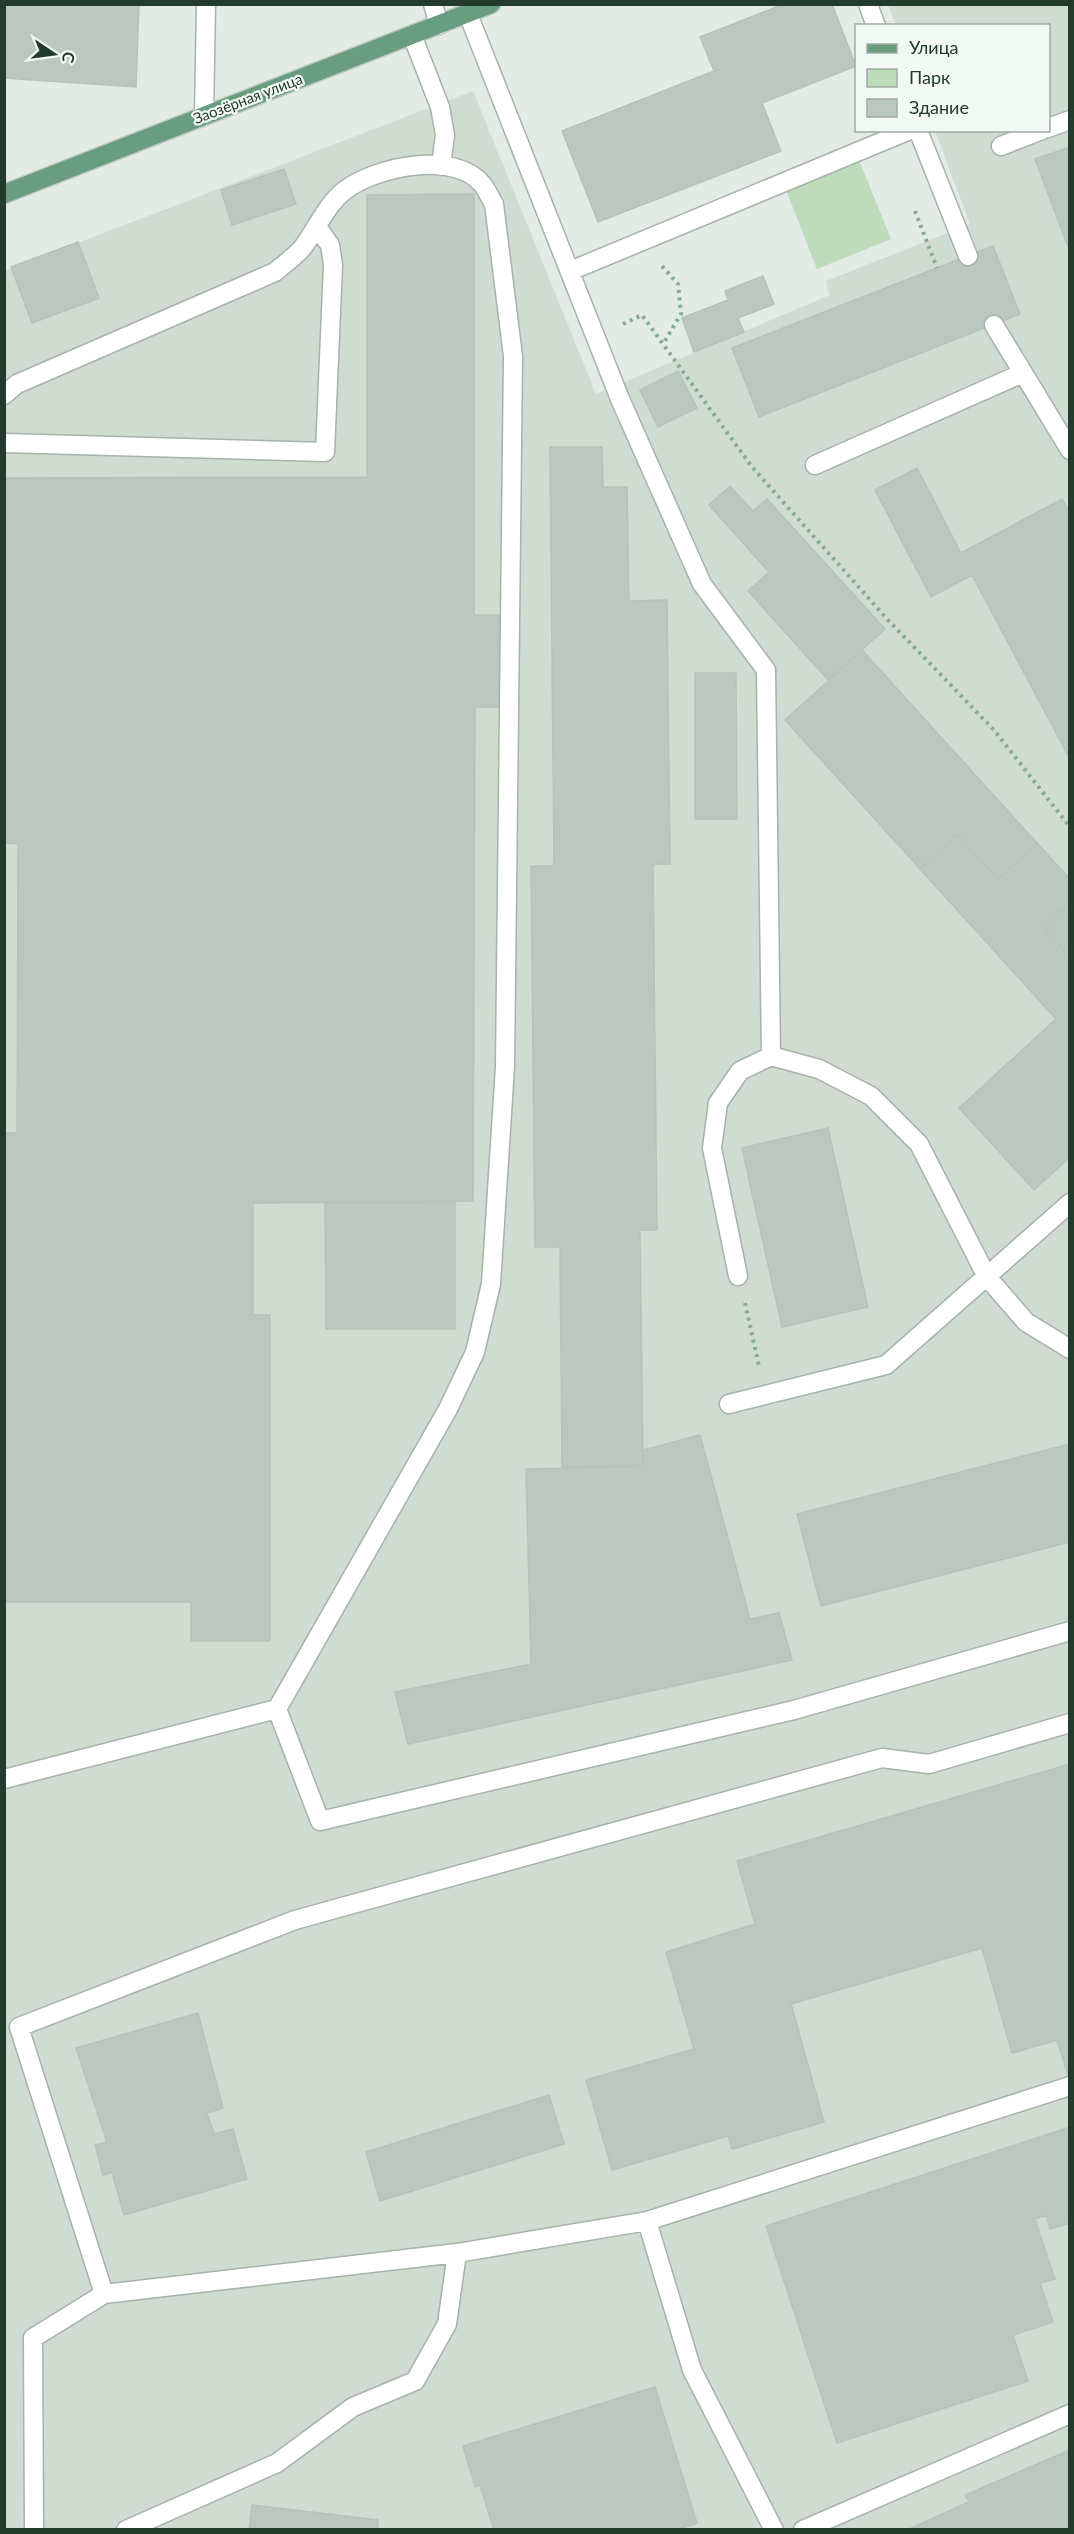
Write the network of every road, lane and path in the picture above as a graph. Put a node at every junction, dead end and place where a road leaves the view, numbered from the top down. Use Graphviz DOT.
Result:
graph roads {
  1 [pos="206,4"];
  2 [pos="433,4"];
  3 [pos="491,4"];
  4 [pos="868,4"];
  5 [pos="468,14"];
  6 [pos="875,24"];
  7 [pos="439,25"];
  8 [pos="412,35"];
  9 [pos="204,117"];
  10 [pos="1070,120"];
  11 [pos="1050,127"];
  12 [pos="905,132"];
  13 [pos="919,132"];
  14 [pos="1037,132"];
  15 [pos="1001,146"];
  16 [pos="441,166"];
  17 [pos="4,194"];
  18 [pos="317,227"];
  19 [pos="968,256"];
  20 [pos="570,272"];
  21 [pos="994,325"];
  22 [pos="595,336"];
  23 [pos="1023,373"];
  24 [pos="4,395"];
  25 [pos="4,443"];
  26 [pos="1070,450"];
  27 [pos="815,465"];
  28 [pos="1070,826"];
  29 [pos="771,1056"];
  30 [pos="1070,1203"];
  31 [pos="738,1276"];
  32 [pos="987,1276"];
  33 [pos="1070,1349"];
  34 [pos="766,1395"];
  35 [pos="729,1404"];
  36 [pos="1070,1631"];
  37 [pos="277,1709"];
  38 [pos="1070,1723"];
  39 [pos="4,1779"];
  40 [pos="1070,2086"];
  41 [pos="647,2222"];
  42 [pos="456,2253"];
  43 [pos="104,2294"];
  44 [pos="1070,2414"];
  45 [pos="34,2529"];
  46 [pos="126,2529"];
  47 [pos="774,2529"];
  48 [pos="803,2529"];
  1 -- 9 [label="lane"];
  2 -- 7 [label="lane"];
  3 -- 5 [label="main road, Заозёрная улица"];
  4 -- 6 [label="lane"];
  5 -- 7 [label="main road, Заозёрная улица"];
  5 -- 20 [label="lane"];
  7 -- 8 [label="main road, Заозёрная улица"];
  8 -- 9 [label="main road, Заозёрная улица"];
  8 -- 16 [label="lane"];
  9 -- 17 [label="main road, Заозёрная улица"];
  10 -- 11 [label="lane"];
  12 -- 20 [label="lane"];
  13 -- 19 [label="lane"];
  14 -- 15 [label="lane"];
  16 -- 18 [label="lane"];
  16 -- 37 [label="lane"];
  18 -- 24 [label="lane"];
  18 -- 25 [label="lane"];
  20 -- 22 [label="lane"];
  21 -- 23 [label="lane"];
  22 -- 28 [label="path"];
  22 -- 29 [label="lane"];
  23 -- 26 [label="lane"];
  23 -- 27 [label="lane"];
  29 -- 31 [label="lane"];
  29 -- 32 [label="lane"];
  30 -- 32 [label="lane"];
  31 -- 34 [label="path"];
  32 -- 33 [label="lane"];
  32 -- 34 [label="lane"];
  34 -- 35 [label="lane"];
  36 -- 37 [label="lane"];
  37 -- 39 [label="lane"];
  38 -- 43 [label="lane"];
  40 -- 41 [label="lane"];
  41 -- 42 [label="lane"];
  41 -- 47 [label="lane"];
  42 -- 43 [label="lane"];
  42 -- 46 [label="lane"];
  43 -- 45 [label="lane"];
  44 -- 48 [label="lane"];
}
